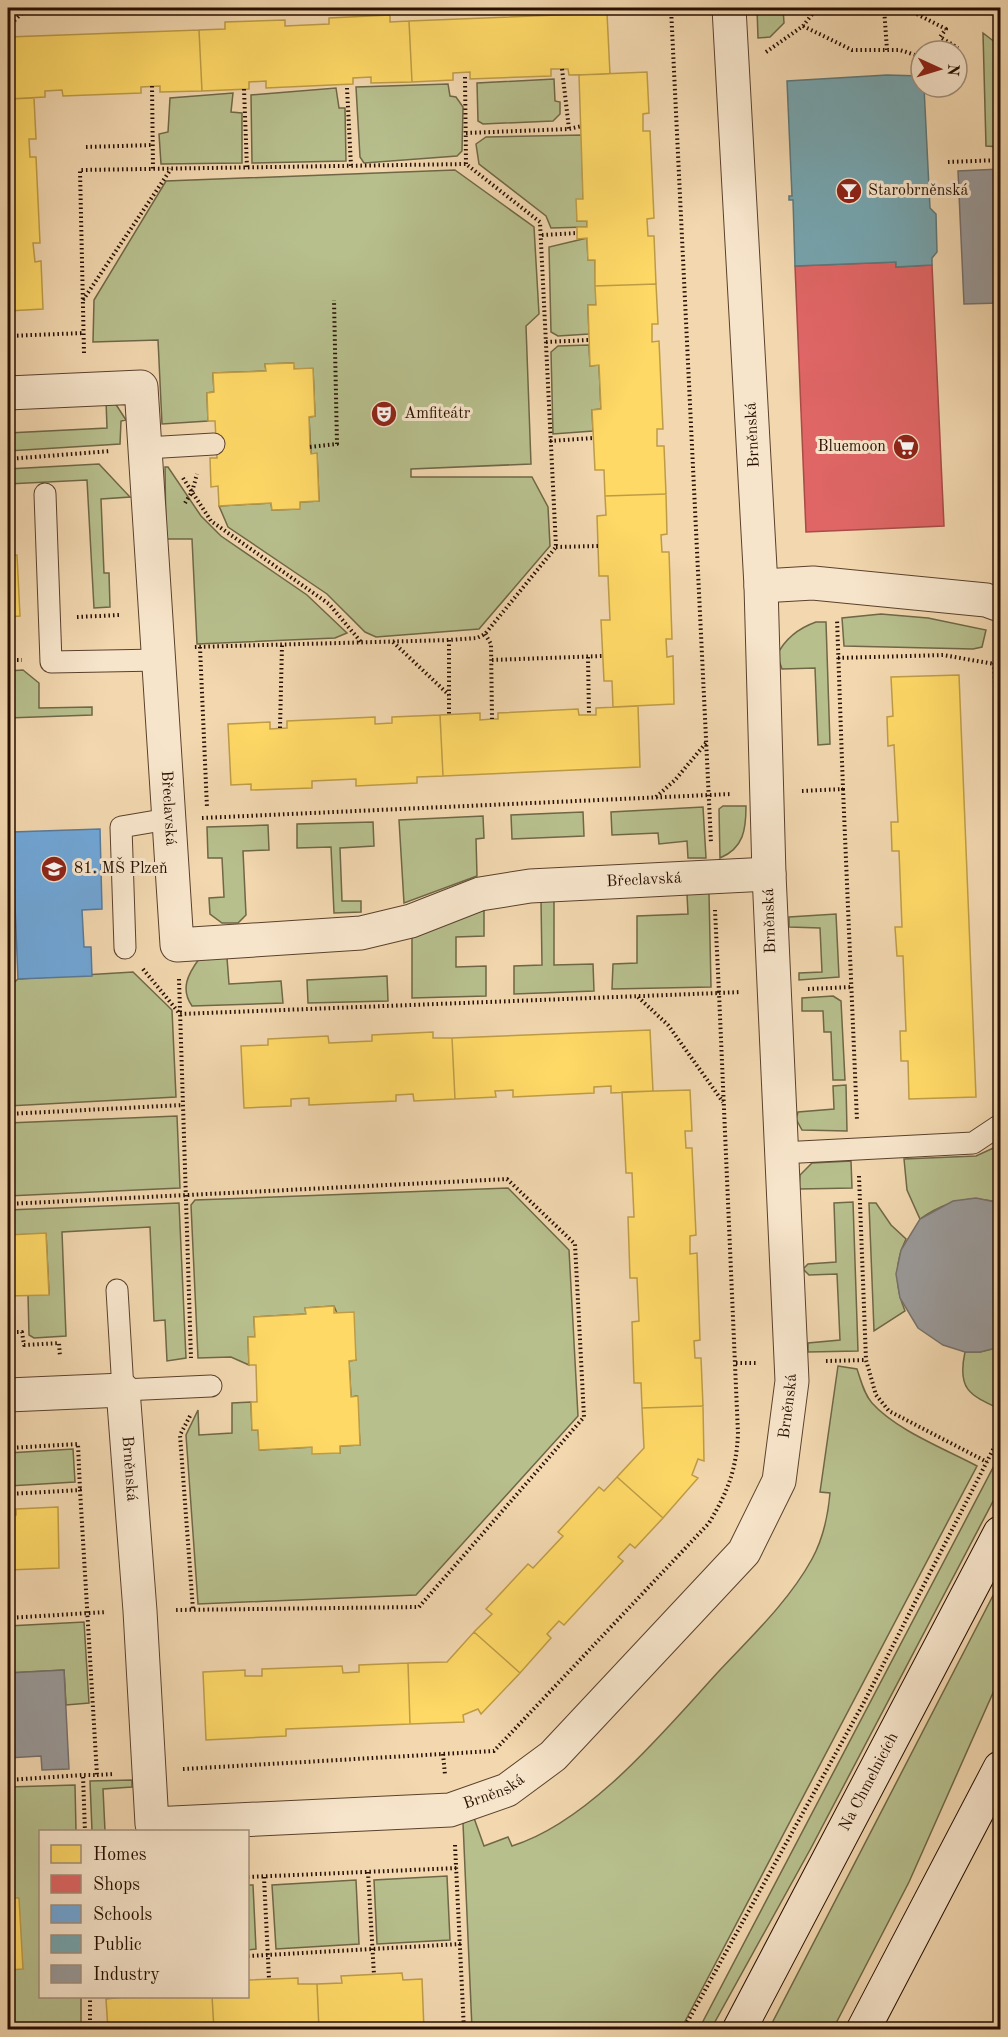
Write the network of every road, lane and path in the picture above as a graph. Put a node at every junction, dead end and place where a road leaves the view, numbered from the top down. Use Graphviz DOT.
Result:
graph roads {
  1 [pos="27,8"];
  2 [pos="671,8"];
  3 [pos="729,8"];
  4 [pos="817,8"];
  5 [pos="884,8"];
  6 [pos="905,8"];
  7 [pos="803,26"];
  8 [pos="8,27"];
  9 [pos="943,39"];
  10 [pos="887,50"];
  11 [pos="909,53"];
  12 [pos="766,64"];
  13 [pos="562,69"];
  14 [pos="465,77"];
  15 [pos="152,86"];
  16 [pos="347,88"];
  17 [pos="244,89"];
  18 [pos="582,126"];
  19 [pos="568,129"];
  20 [pos="466,133"];
  21 [pos="153,145"];
  22 [pos="86,147"];
  23 [pos="1000,160"];
  24 [pos="948,162"];
  25 [pos="466,164"];
  26 [pos="351,166"];
  27 [pos="247,168"];
  28 [pos="153,169"];
  29 [pos="171,169"];
  30 [pos="577,233"];
  31 [pos="542,235"];
  32 [pos="334,300"];
  33 [pos="83,301"];
  34 [pos="84,333"];
  35 [pos="8,336"];
  36 [pos="589,340"];
  37 [pos="546,342"];
  38 [pos="85,389"];
  39 [pos="8,393"];
  40 [pos="593,438"];
  41 [pos="550,441"];
  42 [pos="214,444"];
  43 [pos="310,447"];
  44 [pos="146,448"];
  45 [pos="8,459"];
  46 [pos="45,494"];
  47 [pos="598,546"];
  48 [pos="556,547"];
  49 [pos="836,585"];
  50 [pos="761,586"];
  51 [pos="1000,604"];
  52 [pos="485,634"];
  53 [pos="449,640"];
  54 [pos="393,641"];
  55 [pos="361,642"];
  56 [pos="282,645"];
  57 [pos="200,647"];
  58 [pos="159,654"];
  59 [pos="602,656"];
  60 [pos="588,657"];
  61 [pos="838,658"];
  62 [pos="492,660"];
  63 [pos="994,663"];
  64 [pos="1000,665"];
  65 [pos="449,694"];
  66 [pos="449,714"];
  67 [pos="589,715"];
  68 [pos="492,719"];
  69 [pos="280,728"];
  70 [pos="706,743"];
  71 [pos="843,789"];
  72 [pos="766,793"];
  73 [pos="709,795"];
  74 [pos="656,798"];
  75 [pos="1000,799"];
  76 [pos="207,818"];
  77 [pos="168,819"];
  78 [pos="768,874"];
  79 [pos="713,877"];
  80 [pos="177,945"];
  81 [pos="125,948"];
  82 [pos="719,993"];
  83 [pos="638,996"];
  84 [pos="180,1014"];
  85 [pos="724,1103"];
  86 [pos="183,1105"];
  87 [pos="8,1114"];
  88 [pos="1000,1125"];
  89 [pos="858,1148"];
  90 [pos="781,1154"];
  91 [pos="184,1195"];
  92 [pos="8,1204"];
  93 [pos="117,1290"];
  94 [pos="8,1332"];
  95 [pos="866,1360"];
  96 [pos="60,1361"];
  97 [pos="791,1362"];
  98 [pos="736,1363"];
  99 [pos="202,1386"];
  100 [pos="123,1390"];
  101 [pos="8,1395"];
  102 [pos="1000,1436"];
  103 [pos="8,1448"];
  104 [pos="987,1462"];
  105 [pos="80,1490"];
  106 [pos="8,1494"];
  107 [pos="1000,1533"];
  108 [pos="178,1610"];
  109 [pos="193,1610"];
  110 [pos="140,1611"];
  111 [pos="87,1613"];
  112 [pos="8,1618"];
  113 [pos="179,1622"];
  114 [pos="443,1754"];
  115 [pos="183,1758"];
  116 [pos="1000,1768"];
  117 [pos="83,1775"];
  118 [pos="8,1780"];
  119 [pos="450,1810"];
  120 [pos="85,1830"];
  121 [pos="458,1868"];
  122 [pos="368,1872"];
  123 [pos="264,1876"];
  124 [pos="249,1877"];
  125 [pos="461,1944"];
  126 [pos="373,1948"];
  127 [pos="268,1954"];
  128 [pos="249,1956"];
  129 [pos="374,1975"];
  130 [pos="269,1979"];
  131 [pos="90,1998"];
  132 [pos="90,2030"];
  133 [pos="464,2030"];
  134 [pos="683,2030"];
  135 [pos="739,2030"];
  136 [pos="863,2030"];
  1 -- 8 [label="path"];
  2 -- 70 [label="path"];
  3 -- 50 [label="street, Brněnská"];
  4 -- 7 [label="path"];
  5 -- 10 [label="path"];
  6 -- 9 [label="path"];
  7 -- 10 [label="path"];
  7 -- 12 [label="path"];
  10 -- 11 [label="path"];
  13 -- 19 [label="path"];
  14 -- 20 [label="path"];
  15 -- 21 [label="path"];
  16 -- 26 [label="path"];
  17 -- 27 [label="path"];
  18 -- 19 [label="path"];
  19 -- 20 [label="path"];
  20 -- 25 [label="path"];
  21 -- 22 [label="path"];
  21 -- 28 [label="path"];
  23 -- 24 [label="path"];
  25 -- 26 [label="path"];
  25 -- 31 [label="path"];
  26 -- 27 [label="path"];
  27 -- 29 [label="path"];
  28 -- 29 [label="path"];
  28 -- 33 [label="path"];
  29 -- 33 [label="path"];
  30 -- 31 [label="path"];
  31 -- 37 [label="path"];
  32 -- 43 [label="path"];
  33 -- 34 [label="path"];
  34 -- 35 [label="path"];
  34 -- 38 [label="path"];
  36 -- 37 [label="path"];
  37 -- 41 [label="path"];
  38 -- 39 [label="street, Břeclavská"];
  38 -- 44 [label="street, Břeclavská"];
  40 -- 41 [label="path"];
  41 -- 48 [label="path"];
  42 -- 44 [label="lane"];
  44 -- 45 [label="path"];
  44 -- 55 [label="path"];
  44 -- 58 [label="street, Břeclavská"];
  46 -- 58 [label="lane"];
  47 -- 48 [label="path"];
  48 -- 52 [label="path"];
  49 -- 50 [label="street"];
  49 -- 51 [label="street"];
  49 -- 61 [label="path"];
  50 -- 72 [label="street, Brněnská"];
  52 -- 53 [label="path"];
  52 -- 62 [label="path"];
  53 -- 54 [label="path"];
  53 -- 65 [label="path"];
  54 -- 55 [label="path"];
  54 -- 65 [label="path"];
  55 -- 56 [label="path"];
  56 -- 57 [label="path"];
  56 -- 69 [label="path"];
  57 -- 58 [label="path"];
  57 -- 76 [label="path"];
  58 -- 77 [label="street, Břeclavská"];
  59 -- 60 [label="path"];
  60 -- 62 [label="path"];
  60 -- 67 [label="path"];
  61 -- 63 [label="path"];
  61 -- 71 [label="path"];
  62 -- 68 [label="path"];
  63 -- 64 [label="path"];
  63 -- 75 [label="path"];
  65 -- 66 [label="path"];
  70 -- 73 [label="path"];
  70 -- 74 [label="path"];
  71 -- 72 [label="path"];
  71 -- 89 [label="path"];
  72 -- 73 [label="path"];
  72 -- 78 [label="street, Brněnská"];
  73 -- 74 [label="path"];
  73 -- 79 [label="path"];
  74 -- 76 [label="path"];
  76 -- 77 [label="path"];
  77 -- 80 [label="street, Břeclavská"];
  77 -- 81 [label="lane"];
  78 -- 79 [label="street, Břeclavská"];
  78 -- 90 [label="street, Brněnská"];
  79 -- 80 [label="street, Břeclavská"];
  79 -- 82 [label="path"];
  80 -- 84 [label="path"];
  81 -- 84 [label="path"];
  82 -- 83 [label="path"];
  82 -- 85 [label="path"];
  83 -- 84 [label="path"];
  83 -- 85 [label="path"];
  84 -- 86 [label="path"];
  85 -- 98 [label="path"];
  86 -- 87 [label="path"];
  86 -- 91 [label="path"];
  88 -- 89 [label="lane"];
  89 -- 90 [label="lane"];
  89 -- 95 [label="path"];
  90 -- 97 [label="street, Brněnská"];
  91 -- 92 [label="path"];
  91 -- 99 [label="path"];
  91 -- 109 [label="path"];
  93 -- 100 [label="lane"];
  94 -- 96 [label="path"];
  95 -- 97 [label="path"];
  95 -- 104 [label="path"];
  97 -- 98 [label="path"];
  97 -- 119 [label="street, Brněnská"];
  98 -- 114 [label="path"];
  99 -- 100 [label="lane"];
  99 -- 109 [label="path"];
  100 -- 101 [label="street"];
  100 -- 110 [label="street, Brněnská"];
  102 -- 104 [label="path"];
  103 -- 105 [label="path"];
  104 -- 134 [label="path"];
  105 -- 106 [label="path"];
  105 -- 111 [label="path"];
  107 -- 135 [label="street, Na Chmelnicích"];
  108 -- 109 [label="path"];
  108 -- 110 [label="path"];
  108 -- 113 [label="path"];
  110 -- 111 [label="path"];
  110 -- 119 [label="street, Brněnská"];
  111 -- 112 [label="path"];
  111 -- 117 [label="path"];
  114 -- 115 [label="path"];
  114 -- 119 [label="path"];
  116 -- 136 [label="street"];
  117 -- 118 [label="path"];
  117 -- 120 [label="path"];
  119 -- 121 [label="path"];
  121 -- 122 [label="path"];
  121 -- 125 [label="path"];
  122 -- 123 [label="path"];
  122 -- 126 [label="path"];
  123 -- 124 [label="path"];
  123 -- 127 [label="path"];
  125 -- 126 [label="path"];
  125 -- 133 [label="path"];
  126 -- 127 [label="path"];
  126 -- 129 [label="path"];
  127 -- 128 [label="path"];
  127 -- 130 [label="path"];
  131 -- 132 [label="path"];
}
